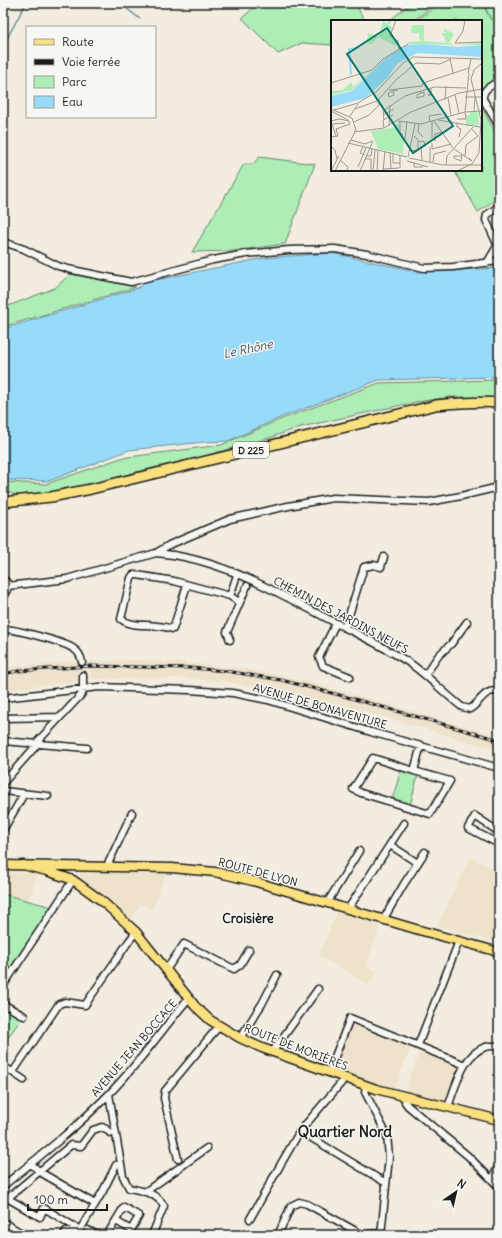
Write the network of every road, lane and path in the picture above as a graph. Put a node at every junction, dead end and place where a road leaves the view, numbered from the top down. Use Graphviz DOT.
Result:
graph roads {
  1 [pos="499,81"];
  2 [pos="499,126"];
  3 [pos="499,206"];
  4 [pos="3,242"];
  5 [pos="499,261"];
  6 [pos="487,263"];
  7 [pos="499,403"];
  8 [pos="499,486"];
  9 [pos="3,502"];
  10 [pos="156,553"];
  11 [pos="384,557"];
  12 [pos="237,575"];
  13 [pos="3,578"];
  14 [pos="187,585"];
  15 [pos="8,586"];
  16 [pos="247,586"];
  17 [pos="3,594"];
  18 [pos="230,596"];
  19 [pos="239,604"];
  20 [pos="467,622"];
  21 [pos="336,624"];
  22 [pos="345,628"];
  23 [pos="3,629"];
  24 [pos="230,640"];
  25 [pos="82,662"];
  26 [pos="83,675"];
  27 [pos="425,676"];
  28 [pos="350,677"];
  29 [pos="83,688"];
  30 [pos="499,692"];
  31 [pos="3,698"];
  32 [pos="60,717"];
  33 [pos="3,718"];
  34 [pos="3,741"];
  35 [pos="36,744"];
  36 [pos="421,745"];
  37 [pos="87,748"];
  38 [pos="499,768"];
  39 [pos="414,770"];
  40 [pos="3,783"];
  41 [pos="3,791"];
  42 [pos="24,794"];
  43 [pos="48,796"];
  44 [pos="132,813"];
  45 [pos="404,823"];
  46 [pos="3,830"];
  47 [pos="499,832"];
  48 [pos="499,844"];
  49 [pos="390,845"];
  50 [pos="359,851"];
  51 [pos="425,852"];
  52 [pos="416,862"];
  53 [pos="3,865"];
  54 [pos="23,865"];
  55 [pos="71,866"];
  56 [pos="107,866"];
  57 [pos="73,880"];
  58 [pos="327,903"];
  59 [pos="348,909"];
  60 [pos="383,920"];
  61 [pos="136,932"];
  62 [pos="459,942"];
  63 [pos="249,950"];
  64 [pos="499,952"];
  65 [pos="166,970"];
  66 [pos="278,975"];
  67 [pos="3,986"];
  68 [pos="318,989"];
  69 [pos="188,999"];
  70 [pos="3,1004"];
  71 [pos="24,1016"];
  72 [pos="219,1026"];
  73 [pos="240,1038"];
  74 [pos="418,1045"];
  75 [pos="499,1046"];
  76 [pos="273,1051"];
  77 [pos="465,1065"];
  78 [pos="3,1066"];
  79 [pos="13,1072"];
  80 [pos="329,1072"];
  81 [pos="344,1078"];
  82 [pos="24,1080"];
  83 [pos="366,1086"];
  84 [pos="109,1094"];
  85 [pos="406,1097"];
  86 [pos="448,1107"];
  87 [pos="499,1120"];
  88 [pos="300,1131"];
  89 [pos="110,1133"];
  90 [pos="207,1148"];
  91 [pos="178,1159"];
  92 [pos="31,1164"];
  93 [pos="116,1165"];
  94 [pos="499,1165"];
  95 [pos="40,1172"];
  96 [pos="492,1180"];
  97 [pos="386,1183"];
  98 [pos="3,1186"];
  99 [pos="499,1187"];
  100 [pos="145,1192"];
  101 [pos="5,1200"];
  102 [pos="95,1204"];
  103 [pos="250,1219"];
  104 [pos="116,1221"];
  105 [pos="3,1222"];
  106 [pos="80,1230"];
  107 [pos="88,1230"];
  108 [pos="381,1234"];
  109 [pos="24,1235"];
  110 [pos="64,1235"];
  111 [pos="97,1235"];
  112 [pos="107,1235"];
  113 [pos="152,1235"];
  114 [pos="278,1235"];
  115 [pos="364,1235"];
  1 -- 2 [label="street"];
  3 -- 6 [label="street"];
  4 -- 6 [label="street"];
  5 -- 6 [label="street"];
  7 -- 9 [label="highway, D 225"];
  8 -- 10 [label="street"];
  10 -- 12 [label="street, CHEMIN DES JARDINS NEUFS"];
  10 -- 15 [label="street"];
  11 -- 22 [label="street"];
  12 -- 18 [label="street"];
  12 -- 21 [label="street, CHEMIN DES JARDINS NEUFS"];
  13 -- 15 [label="street"];
  14 -- 14 [label="street"];
  14 -- 18 [label="street"];
  15 -- 17 [label="street"];
  16 -- 19 [label="street"];
  18 -- 19 [label="street"];
  19 -- 24 [label="street"];
  20 -- 27 [label="street"];
  21 -- 22 [label="street, CHEMIN DES JARDINS NEUFS"];
  21 -- 28 [label="street"];
  22 -- 27 [label="street, CHEMIN DES JARDINS NEUFS"];
  23 -- 25 [label="street"];
  26 -- 29 [label="street"];
  27 -- 30 [label="street, CHEMIN DES JARDINS NEUFS"];
  29 -- 31 [label="street, AVENUE DE BONAVENTURE"];
  29 -- 32 [label="street"];
  29 -- 36 [label="street, AVENUE DE BONAVENTURE"];
  32 -- 33 [label="street"];
  32 -- 35 [label="street"];
  34 -- 35 [label="street"];
  35 -- 37 [label="street"];
  35 -- 40 [label="street"];
  36 -- 38 [label="street, AVENUE DE BONAVENTURE"];
  36 -- 39 [label="street"];
  39 -- 39 [label="street"];
  41 -- 42 [label="street"];
  42 -- 43 [label="street"];
  42 -- 46 [label="street"];
  44 -- 56 [label="street"];
  45 -- 49 [label="street"];
  47 -- 48 [label="street"];
  49 -- 52 [label="street"];
  49 -- 59 [label="street"];
  50 -- 58 [label="street"];
  51 -- 60 [label="street"];
  53 -- 54 [label="main road, ROUTE DE LYON"];
  54 -- 55 [label="main road, ROUTE DE LYON"];
  54 -- 57 [label="main road, ROUTE DE MORIÈRES"];
  55 -- 56 [label="main road, ROUTE DE LYON"];
  55 -- 57 [label="main road"];
  56 -- 58 [label="main road, ROUTE DE LYON"];
  57 -- 61 [label="main road, ROUTE DE MORIÈRES"];
  57 -- 67 [label="street"];
  58 -- 59 [label="main road, ROUTE DE LYON"];
  59 -- 60 [label="main road, ROUTE DE LYON"];
  60 -- 62 [label="main road, ROUTE DE LYON"];
  61 -- 65 [label="main road, ROUTE DE MORIÈRES"];
  61 -- 79 [label="street"];
  62 -- 64 [label="main road, ROUTE DE LYON"];
  62 -- 74 [label="street"];
  63 -- 65 [label="street"];
  65 -- 69 [label="main road, ROUTE DE MORIÈRES"];
  66 -- 73 [label="street"];
  68 -- 76 [label="street"];
  69 -- 72 [label="main road, ROUTE DE MORIÈRES"];
  69 -- 84 [label="street, AVENUE JEAN BOCCACE"];
  70 -- 71 [label="street"];
  72 -- 73 [label="main road, ROUTE DE MORIÈRES"];
  72 -- 91 [label="street"];
  73 -- 76 [label="main road, ROUTE DE MORIÈRES"];
  74 -- 77 [label="street"];
  74 -- 80 [label="street"];
  75 -- 77 [label="street"];
  76 -- 80 [label="main road, ROUTE DE MORIÈRES"];
  77 -- 86 [label="street"];
  78 -- 79 [label="street"];
  79 -- 82 [label="street"];
  80 -- 81 [label="main road, ROUTE DE MORIÈRES"];
  81 -- 83 [label="main road, ROUTE DE MORIÈRES"];
  81 -- 88 [label="street"];
  83 -- 85 [label="main road, ROUTE DE MORIÈRES"];
  83 -- 97 [label="street"];
  84 -- 92 [label="street, AVENUE JEAN BOCCACE"];
  84 -- 100 [label="street"];
  85 -- 86 [label="main road, ROUTE DE MORIÈRES"];
  85 -- 96 [label="street"];
  86 -- 87 [label="main road, ROUTE DE MORIÈRES"];
  88 -- 97 [label="street"];
  88 -- 103 [label="street"];
  89 -- 95 [label="street"];
  90 -- 100 [label="street"];
  92 -- 95 [label="street"];
  92 -- 98 [label="street, AVENUE JEAN BOCCACE"];
  93 -- 102 [label="street"];
  94 -- 96 [label="street"];
  95 -- 101 [label="street"];
  95 -- 102 [label="street"];
  96 -- 99 [label="street"];
  97 -- 108 [label="street"];
  100 -- 113 [label="street"];
  101 -- 106 [label="street"];
  102 -- 106 [label="street"];
  104 -- 112 [label="street"];
  105 -- 109 [label="street"];
  106 -- 110 [label="street"];
  107 -- 111 [label="street"];
  108 -- 115 [label="street"];
  114 -- 115 [label="street"];
}
